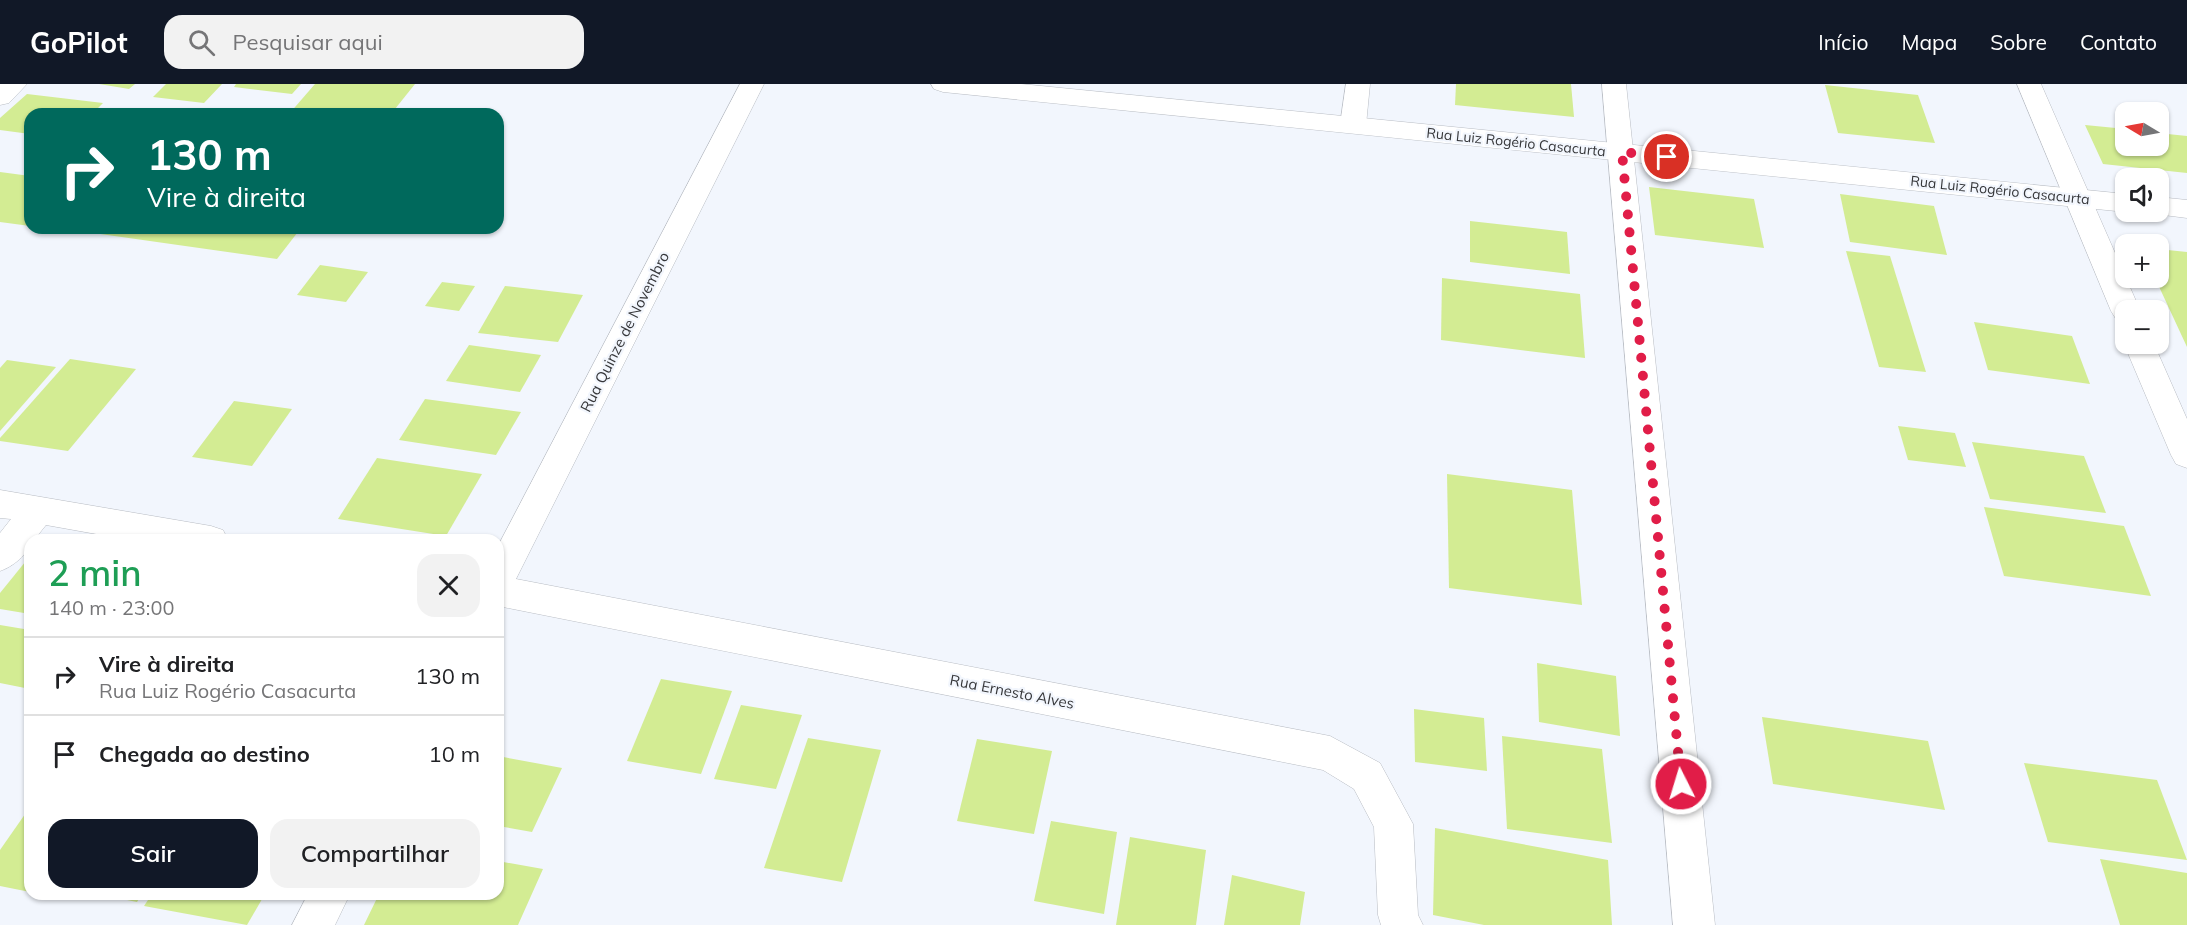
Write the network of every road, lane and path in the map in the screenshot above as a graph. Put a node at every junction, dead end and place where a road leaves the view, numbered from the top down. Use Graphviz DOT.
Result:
graph roads {
  1 [pos="15,84"];
  2 [pos="752,84"];
  3 [pos="943,84"];
  4 [pos="1358,84"];
  5 [pos="1614,84"];
  6 [pos="2029,84"];
  7 [pos="0,97"];
  8 [pos="1353,125"];
  9 [pos="1622,152"];
  10 [pos="2077,198"];
  11 [pos="2115,202"];
  12 [pos="2169,207"];
  13 [pos="2187,209"];
  14 [pos="2121,300"];
  15 [pos="2143,354"];
  16 [pos="2187,455"];
  17 [pos="0,504"];
  18 [pos="39,510"];
  19 [pos="177,534"];
  20 [pos="0,557"];
  21 [pos="504,568"];
  22 [pos="504,592"];
  23 [pos="327,900"];
  24 [pos="313,925"];
  25 [pos="1402,925"];
  26 [pos="1694,925"];
  1 -- 7 [label="street"];
  2 -- 21 [label="street, Rua Quinze de Novembro"];
  3 -- 8 [label="street, Rua Luiz Rogério Casacurta"];
  4 -- 8 [label="street"];
  5 -- 9 [label="street"];
  6 -- 10 [label="street"];
  8 -- 9 [label="street, Rua Luiz Rogério Casacurta"];
  9 -- 10 [label="street, Rua Luiz Rogério Casacurta"];
  9 -- 26 [label="street"];
  10 -- 11 [label="street, Rua Luiz Rogério Casacurta"];
  10 -- 14 [label="street"];
  12 -- 13 [label="street"];
  15 -- 16 [label="street"];
  17 -- 18 [label="street"];
  18 -- 19 [label="street"];
  18 -- 20 [label="street"];
  22 -- 25 [label="street, Rua Ernesto Alves"];
  23 -- 24 [label="street"];
}
